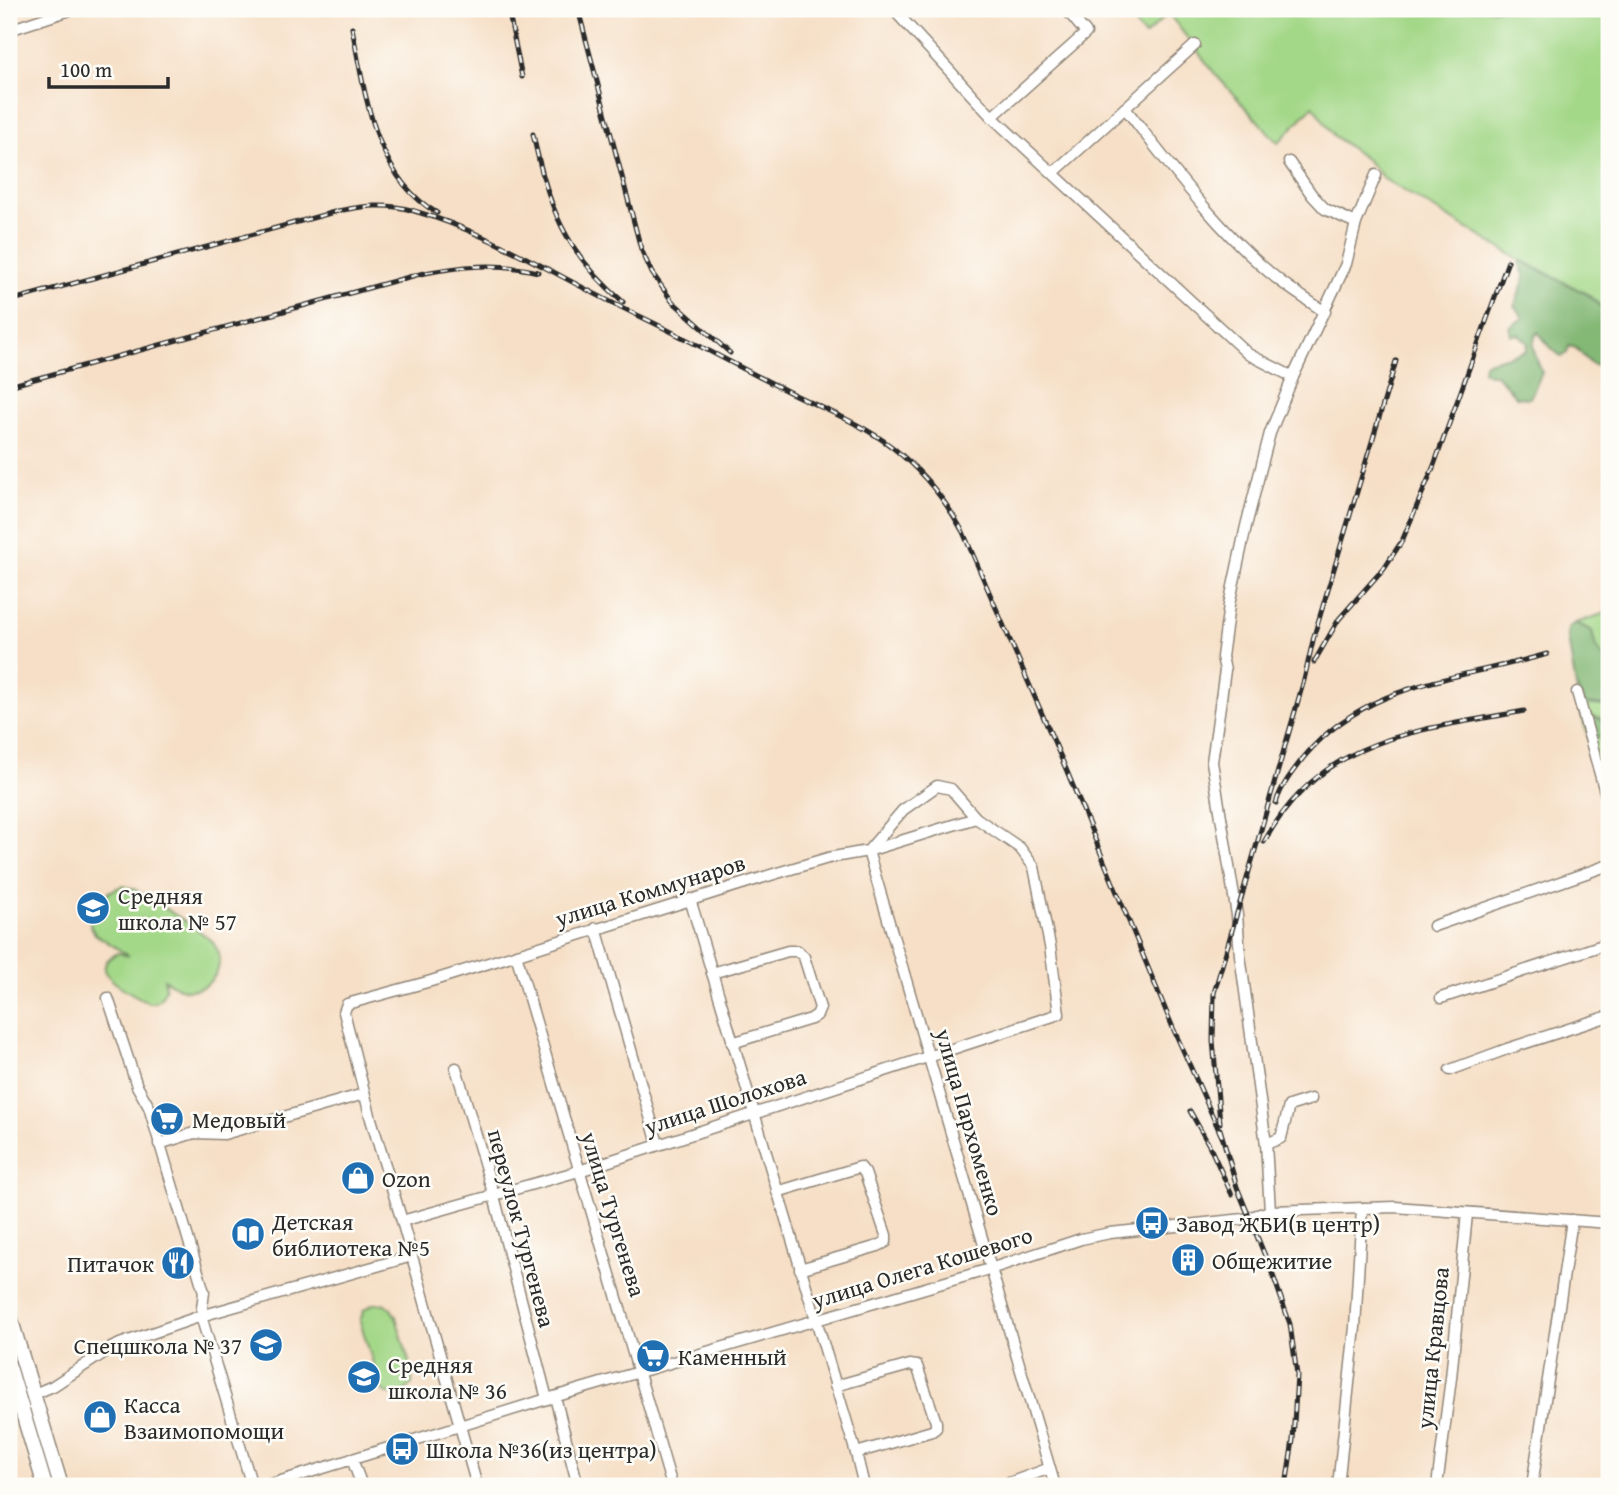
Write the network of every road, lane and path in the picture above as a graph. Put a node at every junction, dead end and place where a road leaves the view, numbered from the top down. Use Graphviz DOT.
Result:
graph roads {
  1 [pos="893,9"];
  2 [pos="1066,9"];
  3 [pos="66,10"];
  4 [pos="9,30"];
  5 [pos="1195,45"];
  6 [pos="1125,108"];
  7 [pos="992,117"];
  8 [pos="1289,162"];
  9 [pos="1053,173"];
  10 [pos="1376,174"];
  11 [pos="1356,223"];
  12 [pos="1325,312"];
  13 [pos="1293,377"];
  14 [pos="1577,692"];
  15 [pos="1609,806"];
  16 [pos="976,818"];
  17 [pos="867,851"];
  18 [pos="1609,865"];
  19 [pos="690,899"];
  20 [pos="1434,926"];
  21 [pos="596,928"];
  22 [pos="1609,943"];
  23 [pos="516,954"];
  24 [pos="712,973"];
  25 [pos="108,998"];
  26 [pos="1440,998"];
  27 [pos="1609,1016"];
  28 [pos="733,1043"];
  29 [pos="930,1057"];
  30 [pos="456,1068"];
  31 [pos="1450,1070"];
  32 [pos="364,1094"];
  33 [pos="1311,1099"];
  34 [pos="753,1114"];
  35 [pos="159,1143"];
  36 [pos="658,1144"];
  37 [pos="1266,1144"];
  38 [pos="579,1171"];
  39 [pos="776,1192"];
  40 [pos="494,1196"];
  41 [pos="1362,1208"];
  42 [pos="1270,1211"];
  43 [pos="1466,1213"];
  44 [pos="1572,1220"];
  45 [pos="402,1221"];
  46 [pos="1609,1223"];
  47 [pos="412,1256"];
  48 [pos="800,1269"];
  49 [pos="990,1269"];
  50 [pos="9,1314"];
  51 [pos="201,1316"];
  52 [pos="816,1322"];
  53 [pos="9,1367"];
  54 [pos="639,1372"];
  55 [pos="835,1386"];
  56 [pos="34,1394"];
  57 [pos="551,1398"];
  58 [pos="13,1400"];
  59 [pos="459,1426"];
  60 [pos="856,1453"];
  61 [pos="352,1459"];
  62 [pos="1050,1468"];
  63 [pos="45,1486"];
  64 [pos="61,1486"];
  65 [pos="251,1486"];
  66 [pos="265,1486"];
  67 [pos="362,1486"];
  68 [pos="477,1486"];
  69 [pos="578,1486"];
  70 [pos="672,1486"];
  71 [pos="864,1486"];
  72 [pos="1001,1486"];
  73 [pos="1055,1486"];
  74 [pos="1338,1486"];
  75 [pos="1437,1486"];
  76 [pos="1532,1486"];
  1 -- 7 [label="street"];
  2 -- 7 [label="street"];
  3 -- 4 [label="street"];
  5 -- 6 [label="street"];
  6 -- 9 [label="street"];
  6 -- 12 [label="street"];
  7 -- 9 [label="street"];
  8 -- 11 [label="street"];
  9 -- 13 [label="street"];
  10 -- 11 [label="street"];
  11 -- 12 [label="street"];
  12 -- 13 [label="street"];
  13 -- 37 [label="street"];
  14 -- 15 [label="street"];
  16 -- 17 [label="street, улица Коммунаров"];
  16 -- 17 [label="street"];
  16 -- 29 [label="street, улица Шолохова"];
  17 -- 19 [label="street, улица Коммунаров"];
  17 -- 29 [label="street, улица Пархоменко"];
  18 -- 20 [label="street"];
  19 -- 21 [label="street, улица Коммунаров"];
  19 -- 24 [label="street"];
  21 -- 23 [label="street, улица Коммунаров"];
  21 -- 36 [label="street"];
  22 -- 26 [label="street"];
  23 -- 32 [label="street, улица Коммунаров"];
  23 -- 38 [label="street, улица Тургенева"];
  24 -- 28 [label="street"];
  24 -- 28 [label="street"];
  25 -- 35 [label="street"];
  27 -- 31 [label="street"];
  28 -- 34 [label="street"];
  29 -- 34 [label="street, улица Шолохова"];
  29 -- 49 [label="street, улица Пархоменко"];
  30 -- 40 [label="street, переулок Тургенева"];
  32 -- 35 [label="street"];
  32 -- 45 [label="street"];
  33 -- 37 [label="street"];
  34 -- 36 [label="street, улица Шолохова"];
  34 -- 39 [label="street"];
  35 -- 51 [label="street"];
  36 -- 38 [label="street, улица Шолохова"];
  37 -- 42 [label="street"];
  38 -- 40 [label="street, улица Шолохова"];
  38 -- 54 [label="street, улица Тургенева"];
  39 -- 48 [label="street"];
  39 -- 48 [label="street"];
  40 -- 45 [label="street, улица Шолохова"];
  40 -- 57 [label="street, переулок Тургенева"];
  41 -- 42 [label="street, улица Олега Кошевого"];
  41 -- 43 [label="street, улица Олега Кошевого"];
  41 -- 74 [label="street"];
  42 -- 49 [label="street, улица Олега Кошевого"];
  43 -- 44 [label="street, улица Олега Кошевого"];
  43 -- 75 [label="street, улица Кравцова"];
  44 -- 46 [label="street, улица Олега Кошевого"];
  44 -- 76 [label="street"];
  45 -- 47 [label="street"];
  47 -- 51 [label="street"];
  47 -- 59 [label="street"];
  48 -- 52 [label="street"];
  49 -- 52 [label="street, улица Олега Кошевого"];
  49 -- 62 [label="street, улица Пархоменко"];
  50 -- 56 [label="main road"];
  51 -- 56 [label="street"];
  51 -- 65 [label="street"];
  52 -- 54 [label="street, улица Олега Кошевого"];
  52 -- 55 [label="street"];
  53 -- 58 [label="main road"];
  54 -- 57 [label="street, улица Олега Кошевого"];
  54 -- 70 [label="street, улица Тургенева"];
  55 -- 60 [label="street"];
  55 -- 60 [label="street"];
  56 -- 58 [label="main road"];
  56 -- 64 [label="main road"];
  57 -- 59 [label="street, улица Олега Кошевого"];
  57 -- 69 [label="street, переулок Тургенева"];
  58 -- 63 [label="main road"];
  59 -- 61 [label="street, улица Олега Кошевого"];
  59 -- 68 [label="street"];
  60 -- 71 [label="street"];
  61 -- 66 [label="street, улица Олега Кошевого"];
  61 -- 67 [label="street"];
  62 -- 72 [label="street"];
  62 -- 73 [label="street, улица Пархоменко"];
}
